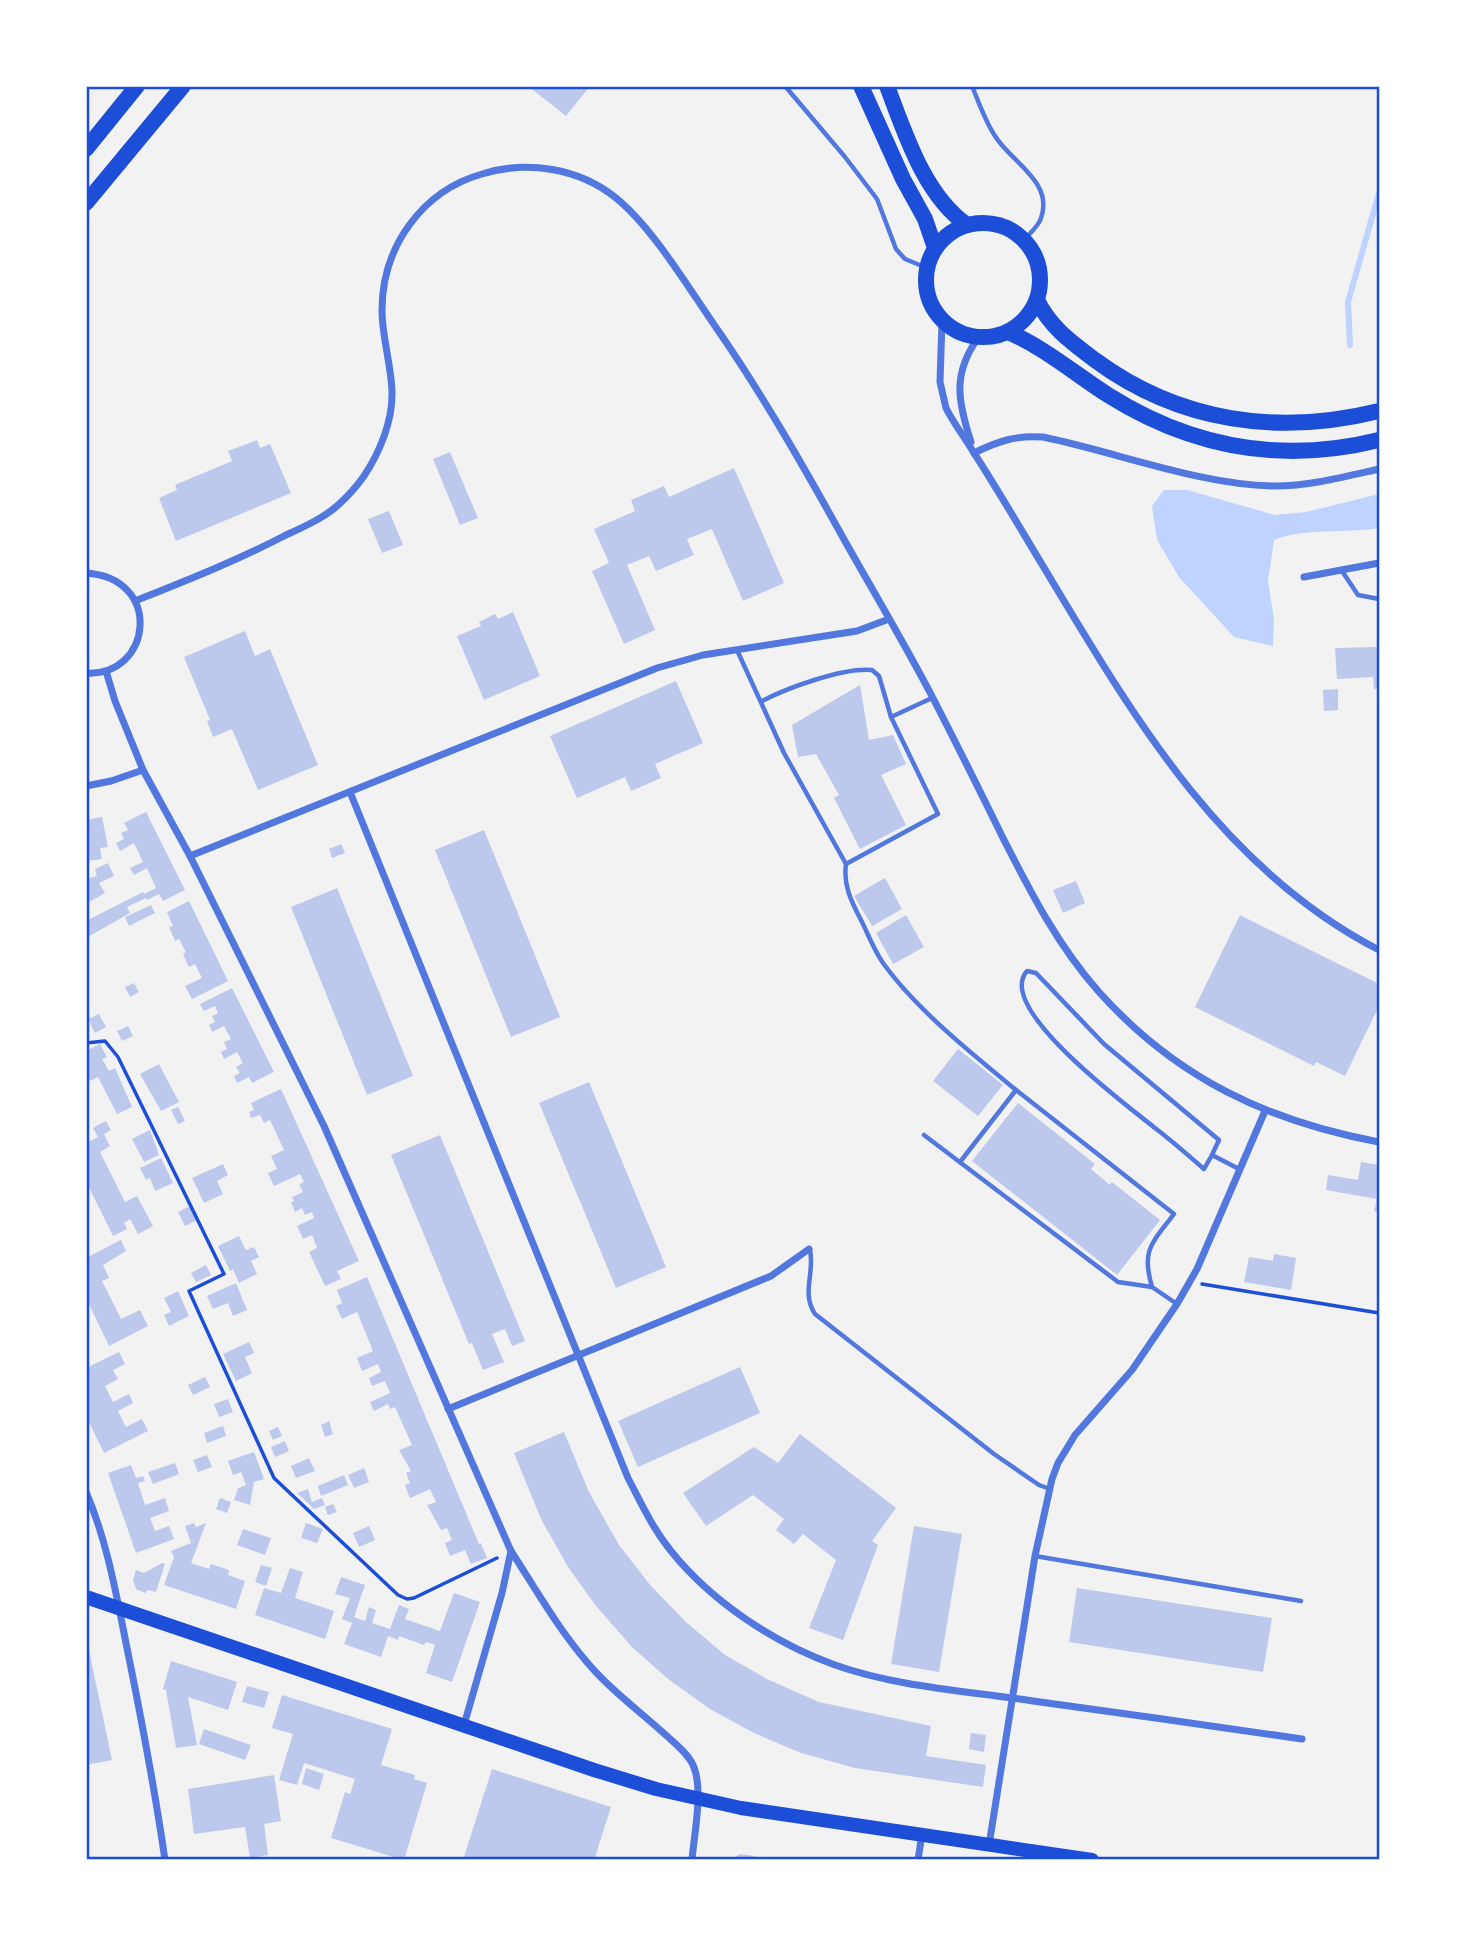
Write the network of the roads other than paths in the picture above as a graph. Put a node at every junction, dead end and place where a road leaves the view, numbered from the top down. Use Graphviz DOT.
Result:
graph roads {
  1 [pos="138,86"];
  2 [pos="183,86"];
  3 [pos="785,86"];
  4 [pos="861,86"];
  5 [pos="887,86"];
  6 [pos="972,86"];
  7 [pos="86,149"];
  8 [pos="86,203"];
  9 [pos="967,225"];
  10 [pos="1024,240"];
  11 [pos="935,248"];
  12 [pos="927,268"];
  13 [pos="1037,300"];
  14 [pos="942,321"];
  15 [pos="1009,332"];
  16 [pos="978,338"];
  17 [pos="1379,411"];
  18 [pos="1379,440"];
  19 [pos="974,453"];
  20 [pos="1379,469"];
  21 [pos="1379,563"];
  22 [pos="1342,571"];
  23 [pos="86,573"];
  24 [pos="1304,577"];
  25 [pos="1379,599"];
  26 [pos="135,601"];
  27 [pos="889,619"];
  28 [pos="737,649"];
  29 [pos="106,671"];
  30 [pos="86,673"];
  31 [pos="933,697"];
  32 [pos="762,701"];
  33 [pos="891,717"];
  34 [pos="143,770"];
  35 [pos="86,786"];
  36 [pos="350,792"];
  37 [pos="190,856"];
  38 [pos="846,864"];
  39 [pos="1379,950"];
  40 [pos="1016,1090"];
  41 [pos="1265,1111"];
  42 [pos="924,1135"];
  43 [pos="1379,1142"];
  44 [pos="1212,1155"];
  45 [pos="960,1162"];
  46 [pos="1239,1168"];
  47 [pos="810,1249"];
  48 [pos="1152,1287"];
  49 [pos="1177,1304"];
  50 [pos="578,1356"];
  51 [pos="448,1409"];
  52 [pos="1050,1489"];
  53 [pos="86,1492"];
  54 [pos="511,1551"];
  55 [pos="1035,1556"];
  56 [pos="86,1597"];
  57 [pos="1301,1601"];
  58 [pos="120,1610"];
  59 [pos="1011,1697"];
  60 [pos="464,1726"];
  61 [pos="1302,1739"];
  62 [pos="697,1798"];
  63 [pos="922,1834"];
  64 [pos="989,1845"];
  65 [pos="165,1860"];
  66 [pos="692,1860"];
  67 [pos="918,1860"];
  68 [pos="1092,1860"];
  1 -- 7 [label="main road"];
  2 -- 8 [label="main road"];
  3 -- 12 [label="lane"];
  4 -- 11 [label="main road"];
  5 -- 9 [label="main road"];
  6 -- 10 [label="lane"];
  9 -- 10 [label="main road"];
  9 -- 11 [label="main road"];
  10 -- 13 [label="main road"];
  11 -- 12 [label="main road"];
  12 -- 14 [label="main road"];
  13 -- 15 [label="main road"];
  13 -- 17 [label="main road"];
  14 -- 16 [label="main road"];
  14 -- 19 [label="street"];
  15 -- 16 [label="main road"];
  15 -- 18 [label="main road"];
  16 -- 19 [label="street"];
  19 -- 20 [label="street"];
  19 -- 39 [label="street"];
  21 -- 22 [label="street"];
  22 -- 24 [label="street"];
  22 -- 25 [label="lane"];
  23 -- 26 [label="street"];
  26 -- 27 [label="street"];
  26 -- 29 [label="street"];
  27 -- 28 [label="street"];
  27 -- 31 [label="street"];
  28 -- 32 [label="lane"];
  28 -- 36 [label="street"];
  29 -- 30 [label="street"];
  29 -- 34 [label="street"];
  31 -- 33 [label="lane"];
  31 -- 41 [label="street"];
  32 -- 33 [label="lane"];
  32 -- 38 [label="lane"];
  33 -- 38 [label="lane"];
  34 -- 35 [label="street"];
  34 -- 37 [label="street"];
  36 -- 37 [label="street"];
  36 -- 50 [label="street"];
  37 -- 51 [label="street"];
  38 -- 40 [label="lane"];
  40 -- 45 [label="lane"];
  40 -- 48 [label="lane"];
  41 -- 43 [label="street"];
  41 -- 46 [label="street"];
  42 -- 45 [label="lane"];
  44 -- 44 [label="lane"];
  44 -- 46 [label="lane"];
  45 -- 48 [label="lane"];
  46 -- 49 [label="street"];
  47 -- 50 [label="street"];
  47 -- 52 [label="lane"];
  48 -- 49 [label="lane"];
  49 -- 52 [label="street"];
  50 -- 51 [label="street"];
  50 -- 59 [label="street"];
  51 -- 54 [label="street"];
  52 -- 55 [label="street"];
  53 -- 58 [label="street"];
  54 -- 60 [label="street"];
  54 -- 62 [label="street"];
  55 -- 57 [label="lane"];
  55 -- 59 [label="street"];
  56 -- 58 [label="main road"];
  58 -- 60 [label="main road"];
  58 -- 65 [label="street"];
  59 -- 61 [label="street"];
  59 -- 64 [label="street"];
  60 -- 62 [label="main road"];
  62 -- 63 [label="main road"];
  62 -- 66 [label="street"];
  63 -- 64 [label="main road"];
  63 -- 67 [label="street"];
  64 -- 68 [label="main road"];
}
